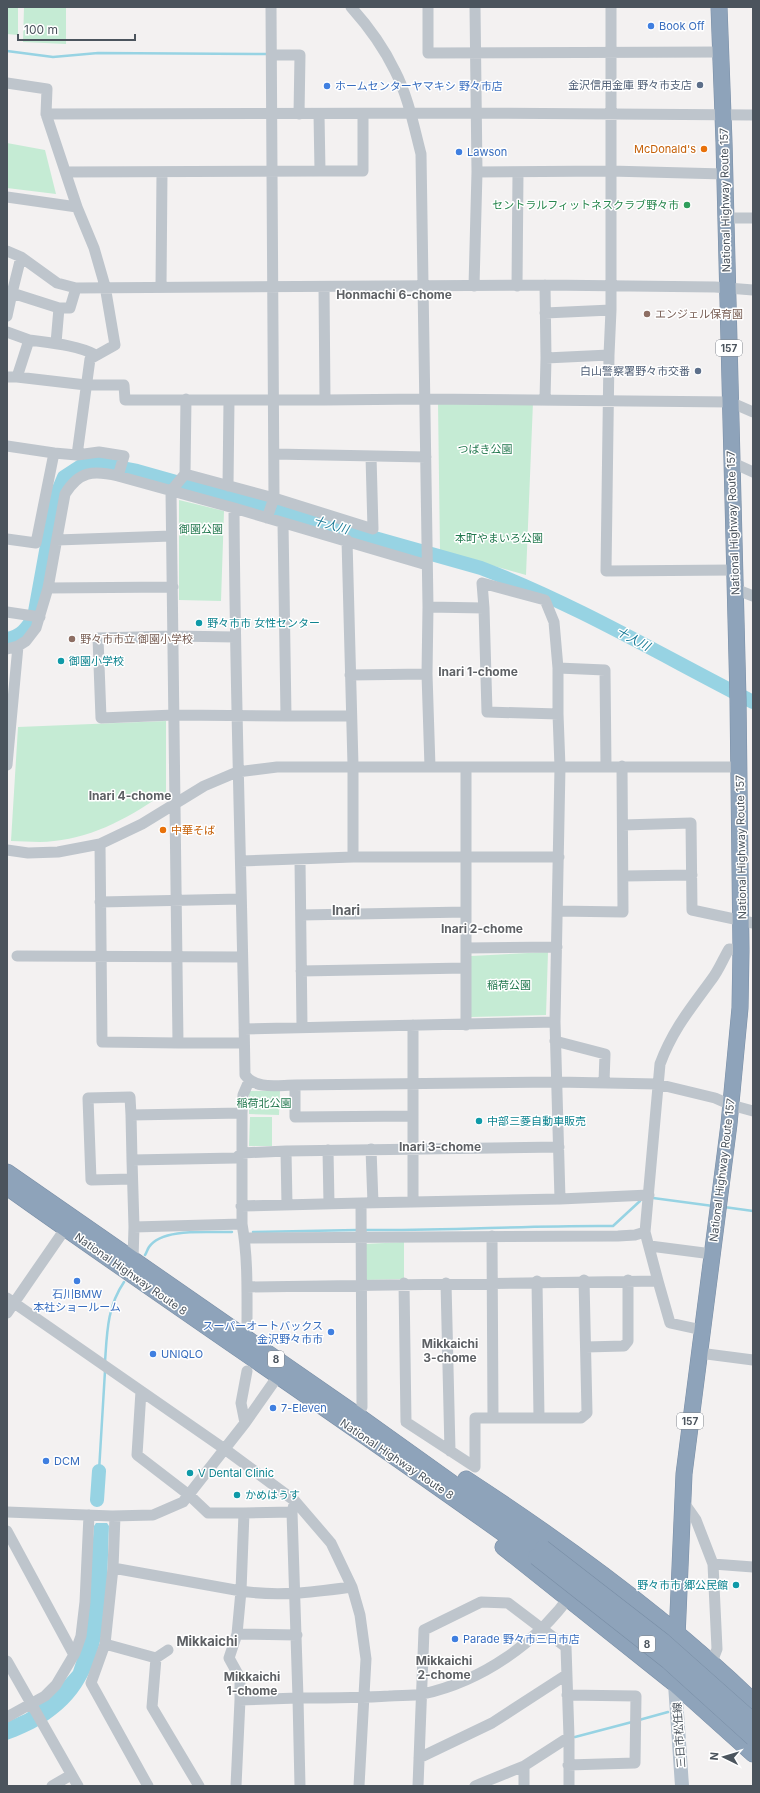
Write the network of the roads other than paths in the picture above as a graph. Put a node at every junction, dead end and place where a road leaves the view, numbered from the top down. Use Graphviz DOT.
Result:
graph roads {
  1 [pos="271,7"];
  2 [pos="351,7"];
  3 [pos="428,7"];
  4 [pos="475,7"];
  5 [pos="611,7"];
  6 [pos="719,7"];
  7 [pos="610,52"];
  8 [pos="721,52"];
  9 [pos="475,54"];
  10 [pos="272,55"];
  11 [pos="7,86"];
  12 [pos="271,113"];
  13 [pos="476,113"];
  14 [pos="610,113"];
  15 [pos="46,114"];
  16 [pos="299,114"];
  17 [pos="319,114"];
  18 [pos="362,114"];
  19 [pos="411,114"];
  20 [pos="723,114"];
  21 [pos="753,115"];
  22 [pos="320,171"];
  23 [pos="610,171"];
  24 [pos="66,172"];
  25 [pos="162,172"];
  26 [pos="272,172"];
  27 [pos="477,172"];
  28 [pos="518,173"];
  29 [pos="724,174"];
  30 [pos="7,197"];
  31 [pos="77,207"];
  32 [pos="726,218"];
  33 [pos="753,218"];
  34 [pos="7,251"];
  35 [pos="21,257"];
  36 [pos="545,285"];
  37 [pos="105,286"];
  38 [pos="161,286"];
  39 [pos="272,286"];
  40 [pos="424,286"];
  41 [pos="474,286"];
  42 [pos="517,286"];
  43 [pos="612,286"];
  44 [pos="324,287"];
  45 [pos="76,288"];
  46 [pos="727,288"];
  47 [pos="753,290"];
  48 [pos="10,292"];
  49 [pos="59,308"];
  50 [pos="611,310"];
  51 [pos="545,313"];
  52 [pos="7,316"];
  53 [pos="7,332"];
  54 [pos="30,340"];
  55 [pos="56,344"];
  56 [pos="96,355"];
  57 [pos="609,355"];
  58 [pos="546,358"];
  59 [pos="12,377"];
  60 [pos="86,385"];
  61 [pos="186,399"];
  62 [pos="425,399"];
  63 [pos="272,400"];
  64 [pos="325,400"];
  65 [pos="545,400"];
  66 [pos="609,400"];
  67 [pos="229,401"];
  68 [pos="730,402"];
  69 [pos="753,412"];
  70 [pos="7,446"];
  71 [pos="54,453"];
  72 [pos="274,454"];
  73 [pos="77,455"];
  74 [pos="371,456"];
  75 [pos="426,457"];
  76 [pos="731,462"];
  77 [pos="753,472"];
  78 [pos="118,474"];
  79 [pos="183,476"];
  80 [pos="228,486"];
  81 [pos="173,490"];
  82 [pos="234,508"];
  83 [pos="270,508"];
  84 [pos="284,523"];
  85 [pos="171,536"];
  86 [pos="7,540"];
  87 [pos="57,540"];
  88 [pos="347,540"];
  89 [pos="427,562"];
  90 [pos="734,570"];
  91 [pos="48,588"];
  92 [pos="173,588"];
  93 [pos="735,589"];
  94 [pos="753,596"];
  95 [pos="428,607"];
  96 [pos="484,608"];
  97 [pos="7,612"];
  98 [pos="34,616"];
  99 [pos="173,636"];
  100 [pos="235,637"];
  101 [pos="18,646"];
  102 [pos="7,649"];
  103 [pos="558,668"];
  104 [pos="427,674"];
  105 [pos="350,675"];
  106 [pos="558,714"];
  107 [pos="174,715"];
  108 [pos="238,716"];
  109 [pos="286,716"];
  110 [pos="351,716"];
  111 [pos="7,765"];
  112 [pos="353,765"];
  113 [pos="606,766"];
  114 [pos="622,766"];
  115 [pos="430,767"];
  116 [pos="560,767"];
  117 [pos="739,767"];
  118 [pos="466,768"];
  119 [pos="237,772"];
  120 [pos="175,803"];
  121 [pos="623,825"];
  122 [pos="100,844"];
  123 [pos="7,850"];
  124 [pos="353,857"];
  125 [pos="559,857"];
  126 [pos="466,858"];
  127 [pos="241,860"];
  128 [pos="300,860"];
  129 [pos="692,875"];
  130 [pos="624,876"];
  131 [pos="177,899"];
  132 [pos="241,899"];
  133 [pos="100,902"];
  134 [pos="558,911"];
  135 [pos="466,912"];
  136 [pos="301,915"];
  137 [pos="748,922"];
  138 [pos="558,947"];
  139 [pos="466,948"];
  140 [pos="742,950"];
  141 [pos="17,956"];
  142 [pos="100,958"];
  143 [pos="178,958"];
  144 [pos="242,958"];
  145 [pos="466,968"];
  146 [pos="301,971"];
  147 [pos="555,1022"];
  148 [pos="412,1024"];
  149 [pos="466,1025"];
  150 [pos="302,1027"];
  151 [pos="244,1029"];
  152 [pos="555,1041"];
  153 [pos="178,1043"];
  154 [pos="244,1043"];
  155 [pos="249,1080"];
  156 [pos="556,1082"];
  157 [pos="604,1082"];
  158 [pos="413,1083"];
  159 [pos="657,1084"];
  160 [pos="295,1085"];
  161 [pos="731,1105"];
  162 [pos="753,1111"];
  163 [pos="242,1113"];
  164 [pos="131,1115"];
  165 [pos="413,1116"];
  166 [pos="558,1147"];
  167 [pos="413,1148"];
  168 [pos="371,1149"];
  169 [pos="328,1150"];
  170 [pos="286,1151"];
  171 [pos="242,1153"];
  172 [pos="132,1160"];
  173 [pos="7,1172"];
  174 [pos="131,1179"];
  175 [pos="7,1187"];
  176 [pos="649,1195"];
  177 [pos="560,1199"];
  178 [pos="413,1202"];
  179 [pos="373,1203"];
  180 [pos="329,1204"];
  181 [pos="361,1204"];
  182 [pos="287,1205"];
  183 [pos="242,1206"];
  184 [pos="242,1224"];
  185 [pos="134,1227"];
  186 [pos="65,1229"];
  187 [pos="645,1232"];
  188 [pos="360,1236"];
  189 [pos="492,1236"];
  190 [pos="244,1238"];
  191 [pos="650,1246"];
  192 [pos="712,1254"];
  193 [pos="133,1259"];
  194 [pos="584,1280"];
  195 [pos="628,1280"];
  196 [pos="537,1281"];
  197 [pos="658,1281"];
  198 [pos="492,1282"];
  199 [pos="446,1283"];
  200 [pos="404,1284"];
  201 [pos="360,1285"];
  202 [pos="247,1287"];
  203 [pos="10,1300"];
  204 [pos="7,1313"];
  205 [pos="247,1326"];
  206 [pos="702,1330"];
  207 [pos="586,1347"];
  208 [pos="698,1353"];
  209 [pos="753,1360"];
  210 [pos="247,1371"];
  211 [pos="278,1376"];
  212 [pos="141,1390"];
  213 [pos="313,1401"];
  214 [pos="360,1418"];
  215 [pos="493,1418"];
  216 [pos="539,1418"];
  217 [pos="246,1423"];
  218 [pos="226,1450"];
  219 [pos="450,1451"];
  220 [pos="189,1495"];
  221 [pos="682,1500"];
  222 [pos="293,1507"];
  223 [pos="7,1512"];
  224 [pos="244,1513"];
  225 [pos="91,1515"];
  226 [pos="113,1516"];
  227 [pos="7,1531"];
  228 [pos="540,1553"];
  229 [pos="713,1564"];
  230 [pos="591,1566"];
  231 [pos="753,1567"];
  232 [pos="113,1568"];
  233 [pos="352,1588"];
  234 [pos="241,1591"];
  235 [pos="295,1595"];
  236 [pos="569,1598"];
  237 [pos="542,1629"];
  238 [pos="676,1633"];
  239 [pos="237,1634"];
  240 [pos="297,1635"];
  241 [pos="106,1644"];
  242 [pos="168,1650"];
  243 [pos="74,1656"];
  244 [pos="156,1658"];
  245 [pos="7,1661"];
  246 [pos="712,1662"];
  247 [pos="566,1675"];
  248 [pos="675,1684"];
  249 [pos="422,1694"];
  250 [pos="567,1695"];
  251 [pos="298,1698"];
  252 [pos="364,1698"];
  253 [pos="240,1700"];
  254 [pos="753,1701"];
  255 [pos="30,1704"];
  256 [pos="7,1717"];
  257 [pos="753,1721"];
  258 [pos="569,1737"];
  259 [pos="753,1738"];
  260 [pos="753,1754"];
  261 [pos="419,1758"];
  262 [pos="568,1765"];
  263 [pos="524,1770"];
  264 [pos="71,1775"];
  265 [pos="52,1786"];
  266 [pos="78,1786"];
  267 [pos="148,1786"];
  268 [pos="199,1786"];
  269 [pos="236,1786"];
  270 [pos="300,1786"];
  271 [pos="359,1786"];
  272 [pos="418,1786"];
  273 [pos="475,1786"];
  274 [pos="524,1786"];
  275 [pos="569,1786"];
  276 [pos="682,1786"];
  1 -- 10 [label="street"];
  2 -- 19 [label="street"];
  3 -- 9 [label="street"];
  4 -- 9 [label="street"];
  5 -- 7 [label="street"];
  6 -- 8 [label="highway, National Highway Route 157 / 157"];
  7 -- 8 [label="street"];
  7 -- 9 [label="street"];
  7 -- 14 [label="street"];
  8 -- 20 [label="highway, National Highway Route 157 / 157"];
  9 -- 13 [label="street"];
  10 -- 12 [label="street"];
  10 -- 16 [label="street"];
  11 -- 15 [label="street"];
  12 -- 15 [label="street"];
  12 -- 16 [label="street"];
  12 -- 26 [label="street"];
  13 -- 14 [label="street"];
  13 -- 19 [label="street"];
  13 -- 27 [label="street"];
  14 -- 20 [label="street"];
  14 -- 23 [label="street"];
  15 -- 24 [label="street"];
  16 -- 17 [label="street"];
  17 -- 18 [label="street"];
  17 -- 22 [label="street"];
  18 -- 19 [label="street"];
  18 -- 22 [label="street"];
  19 -- 40 [label="street"];
  20 -- 21 [label="street"];
  20 -- 29 [label="highway, National Highway Route 157 / 157"];
  22 -- 26 [label="street"];
  23 -- 28 [label="street"];
  23 -- 29 [label="street"];
  23 -- 43 [label="street"];
  24 -- 25 [label="street"];
  24 -- 31 [label="street"];
  25 -- 26 [label="street"];
  25 -- 38 [label="street"];
  26 -- 39 [label="street"];
  27 -- 28 [label="street"];
  27 -- 41 [label="street"];
  28 -- 42 [label="street"];
  29 -- 32 [label="highway, National Highway Route 157 / 157"];
  30 -- 31 [label="street"];
  31 -- 37 [label="street"];
  32 -- 33 [label="street"];
  32 -- 46 [label="highway, National Highway Route 157 / 157"];
  34 -- 35 [label="street"];
  35 -- 45 [label="street"];
  35 -- 48 [label="street"];
  36 -- 42 [label="street"];
  36 -- 43 [label="street"];
  36 -- 51 [label="street"];
  37 -- 38 [label="street"];
  37 -- 45 [label="street"];
  37 -- 56 [label="street"];
  38 -- 39 [label="street"];
  39 -- 44 [label="street"];
  39 -- 63 [label="street"];
  40 -- 41 [label="street"];
  40 -- 44 [label="street"];
  40 -- 62 [label="street"];
  41 -- 42 [label="street"];
  43 -- 46 [label="street"];
  43 -- 50 [label="street"];
  44 -- 64 [label="street"];
  45 -- 49 [label="street"];
  46 -- 47 [label="street"];
  46 -- 68 [label="highway, National Highway Route 157 / 157"];
  48 -- 49 [label="street"];
  48 -- 52 [label="street"];
  49 -- 55 [label="street"];
  50 -- 51 [label="street"];
  50 -- 57 [label="street"];
  51 -- 58 [label="street"];
  53 -- 54 [label="street"];
  54 -- 55 [label="street"];
  54 -- 59 [label="street"];
  55 -- 56 [label="street"];
  56 -- 60 [label="street"];
  57 -- 58 [label="street"];
  57 -- 66 [label="street"];
  58 -- 65 [label="street"];
  59 -- 60 [label="street"];
  60 -- 61 [label="street"];
  60 -- 73 [label="street"];
  61 -- 67 [label="street"];
  61 -- 79 [label="street"];
  62 -- 64 [label="street"];
  62 -- 65 [label="street"];
  62 -- 75 [label="street"];
  63 -- 64 [label="street"];
  63 -- 67 [label="street"];
  63 -- 72 [label="street"];
  65 -- 66 [label="street"];
  66 -- 68 [label="street"];
  66 -- 90 [label="street"];
  67 -- 80 [label="street"];
  68 -- 69 [label="street"];
  68 -- 76 [label="highway, National Highway Route 157 / 157"];
  70 -- 71 [label="street"];
  71 -- 73 [label="street"];
  71 -- 86 [label="street"];
  72 -- 74 [label="street"];
  72 -- 83 [label="street"];
  73 -- 78 [label="street"];
  74 -- 75 [label="street"];
  74 -- 83 [label="street"];
  75 -- 89 [label="street"];
  76 -- 77 [label="street"];
  76 -- 90 [label="highway, National Highway Route 157 / 157"];
  78 -- 81 [label="street"];
  78 -- 87 [label="street"];
  79 -- 80 [label="street"];
  79 -- 81 [label="street"];
  80 -- 83 [label="street"];
  81 -- 82 [label="street"];
  81 -- 85 [label="street"];
  82 -- 83 [label="street"];
  82 -- 100 [label="street"];
  83 -- 84 [label="street"];
  84 -- 88 [label="street"];
  84 -- 109 [label="street"];
  85 -- 87 [label="street"];
  85 -- 92 [label="street"];
  87 -- 91 [label="street"];
  88 -- 89 [label="street"];
  88 -- 105 [label="street"];
  89 -- 95 [label="street"];
  90 -- 93 [label="highway, National Highway Route 157 / 157"];
  91 -- 92 [label="street"];
  91 -- 98 [label="street"];
  92 -- 99 [label="street"];
  93 -- 94 [label="street"];
  93 -- 117 [label="highway, National Highway Route 157 / 157"];
  95 -- 96 [label="street"];
  95 -- 104 [label="street"];
  96 -- 103 [label="street"];
  96 -- 106 [label="street"];
  97 -- 98 [label="street"];
  98 -- 101 [label="street"];
  99 -- 100 [label="street"];
  99 -- 107 [label="street"];
  99 -- 107 [label="street"];
  100 -- 108 [label="street"];
  101 -- 102 [label="street"];
  101 -- 111 [label="street"];
  103 -- 106 [label="street"];
  103 -- 113 [label="street"];
  104 -- 105 [label="street"];
  104 -- 115 [label="street"];
  105 -- 110 [label="street"];
  106 -- 116 [label="street"];
  107 -- 108 [label="street"];
  107 -- 120 [label="street"];
  108 -- 109 [label="street"];
  108 -- 119 [label="street"];
  109 -- 110 [label="street"];
  110 -- 112 [label="street"];
  112 -- 115 [label="street"];
  112 -- 119 [label="street"];
  112 -- 124 [label="street"];
  113 -- 114 [label="street"];
  113 -- 116 [label="street"];
  114 -- 117 [label="street"];
  114 -- 121 [label="street"];
  115 -- 118 [label="street"];
  116 -- 118 [label="street"];
  116 -- 125 [label="street"];
  117 -- 137 [label="highway, National Highway Route 157 / 157"];
  118 -- 126 [label="street"];
  119 -- 120 [label="street"];
  119 -- 127 [label="street"];
  120 -- 122 [label="street"];
  120 -- 131 [label="street"];
  121 -- 129 [label="street"];
  121 -- 130 [label="street"];
  122 -- 123 [label="street"];
  122 -- 133 [label="street"];
  124 -- 126 [label="street"];
  124 -- 128 [label="street"];
  125 -- 126 [label="street"];
  125 -- 134 [label="street"];
  126 -- 135 [label="street"];
  127 -- 128 [label="street"];
  127 -- 132 [label="street"];
  128 -- 136 [label="street"];
  129 -- 130 [label="street"];
  129 -- 137 [label="street"];
  130 -- 134 [label="street"];
  131 -- 132 [label="street"];
  131 -- 133 [label="street"];
  131 -- 143 [label="street"];
  132 -- 144 [label="street"];
  133 -- 142 [label="street"];
  134 -- 138 [label="street"];
  135 -- 136 [label="street"];
  135 -- 139 [label="street"];
  136 -- 146 [label="street"];
  137 -- 140 [label="highway, National Highway Route 157 / 157"];
  138 -- 139 [label="street"];
  138 -- 147 [label="street"];
  139 -- 145 [label="street"];
  140 -- 159 [label="street"];
  140 -- 161 [label="highway, National Highway Route 157 / 157"];
  141 -- 142 [label="street"];
  142 -- 143 [label="street"];
  142 -- 153 [label="street"];
  143 -- 144 [label="street"];
  143 -- 153 [label="street"];
  144 -- 151 [label="street"];
  145 -- 146 [label="street"];
  145 -- 149 [label="street"];
  146 -- 150 [label="street"];
  147 -- 149 [label="street"];
  147 -- 152 [label="street"];
  148 -- 149 [label="street"];
  148 -- 150 [label="street"];
  148 -- 158 [label="street"];
  150 -- 151 [label="street"];
  151 -- 154 [label="street"];
  152 -- 156 [label="street"];
  152 -- 157 [label="street"];
  153 -- 154 [label="street"];
  154 -- 155 [label="street"];
  155 -- 160 [label="street"];
  155 -- 163 [label="street"];
  156 -- 157 [label="street"];
  156 -- 158 [label="street"];
  156 -- 166 [label="street"];
  157 -- 159 [label="street"];
  158 -- 160 [label="street"];
  158 -- 165 [label="street"];
  159 -- 161 [label="street"];
  159 -- 176 [label="street"];
  160 -- 165 [label="street"];
  161 -- 162 [label="street"];
  161 -- 192 [label="highway, National Highway Route 157 / 157"];
  163 -- 164 [label="street"];
  163 -- 171 [label="street"];
  164 -- 172 [label="street"];
  164 -- 174 [label="street"];
  165 -- 167 [label="street"];
  166 -- 167 [label="street"];
  166 -- 177 [label="street"];
  167 -- 168 [label="street"];
  167 -- 178 [label="street"];
  168 -- 169 [label="street"];
  168 -- 179 [label="street"];
  169 -- 170 [label="street"];
  169 -- 180 [label="street"];
  170 -- 171 [label="street"];
  170 -- 182 [label="street"];
  171 -- 172 [label="street"];
  171 -- 183 [label="street"];
  172 -- 174 [label="street"];
  173 -- 193 [label="highway, National Highway Route 8 / 8"];
  174 -- 185 [label="street"];
  175 -- 186 [label="highway, National Highway Route 8 / 8"];
  176 -- 177 [label="street"];
  176 -- 187 [label="street"];
  177 -- 178 [label="street"];
  178 -- 179 [label="street"];
  179 -- 181 [label="street"];
  180 -- 181 [label="street"];
  180 -- 182 [label="street"];
  181 -- 188 [label="street"];
  182 -- 183 [label="street"];
  183 -- 184 [label="street"];
  184 -- 185 [label="street"];
  184 -- 190 [label="street"];
  185 -- 193 [label="street"];
  186 -- 203 [label="street"];
  186 -- 211 [label="highway, National Highway Route 8 / 8"];
  187 -- 189 [label="street"];
  187 -- 191 [label="street"];
  188 -- 189 [label="street"];
  188 -- 190 [label="street"];
  188 -- 201 [label="street"];
  189 -- 198 [label="street"];
  190 -- 202 [label="street"];
  191 -- 192 [label="street"];
  191 -- 197 [label="street"];
  192 -- 206 [label="highway, National Highway Route 157 / 157"];
  193 -- 214 [label="highway, National Highway Route 8 / 8"];
  194 -- 195 [label="street"];
  194 -- 196 [label="street"];
  194 -- 207 [label="street"];
  195 -- 197 [label="street"];
  195 -- 207 [label="street"];
  196 -- 198 [label="street"];
  196 -- 216 [label="street"];
  197 -- 206 [label="street"];
  198 -- 199 [label="street"];
  198 -- 215 [label="street"];
  199 -- 200 [label="street"];
  199 -- 219 [label="street"];
  200 -- 201 [label="street"];
  200 -- 219 [label="street"];
  201 -- 202 [label="street"];
  201 -- 214 [label="street"];
  202 -- 205 [label="street"];
  203 -- 204 [label="street"];
  203 -- 212 [label="street"];
  206 -- 208 [label="highway, National Highway Route 157 / 157"];
  207 -- 216 [label="street"];
  208 -- 209 [label="street"];
  208 -- 221 [label="highway, National Highway Route 157 / 157"];
  210 -- 217 [label="street"];
  211 -- 213 [label="highway, National Highway Route 8 / 8"];
  211 -- 217 [label="street"];
  212 -- 218 [label="street"];
  212 -- 220 [label="street"];
  213 -- 228 [label="highway, National Highway Route 8 / 8"];
  213 -- 236 [label="highway"];
  214 -- 228 [label="highway, National Highway Route 8 / 8"];
  214 -- 230 [label="highway"];
  215 -- 216 [label="street"];
  215 -- 219 [label="street"];
  217 -- 218 [label="street"];
  218 -- 220 [label="street"];
  218 -- 222 [label="street"];
  220 -- 224 [label="street"];
  220 -- 226 [label="street"];
  221 -- 229 [label="street"];
  221 -- 238 [label="highway, National Highway Route 157 / 157"];
  222 -- 224 [label="street"];
  222 -- 233 [label="street"];
  222 -- 235 [label="street"];
  223 -- 225 [label="street"];
  224 -- 234 [label="street"];
  225 -- 226 [label="street"];
  225 -- 243 [label="street"];
  226 -- 232 [label="street"];
  227 -- 243 [label="street"];
  228 -- 257 [label="highway, National Highway Route 8 / 8, bridge"];
  228 -- 259 [label="highway, National Highway Route 8 / 8, bridge"];
  229 -- 231 [label="street"];
  229 -- 246 [label="street"];
  230 -- 236 [label="street"];
  230 -- 238 [label="highway"];
  232 -- 234 [label="street"];
  232 -- 241 [label="street"];
  233 -- 235 [label="street"];
  233 -- 252 [label="street"];
  234 -- 235 [label="street"];
  234 -- 239 [label="street"];
  235 -- 240 [label="street"];
  236 -- 237 [label="street"];
  236 -- 248 [label="highway"];
  237 -- 247 [label="street"];
  237 -- 249 [label="street"];
  237 -- 249 [label="street"];
  238 -- 246 [label="highway"];
  238 -- 248 [label="highway, National Highway Route 157 / 157"];
  239 -- 240 [label="street"];
  239 -- 253 [label="street"];
  240 -- 251 [label="street"];
  241 -- 244 [label="street"];
  241 -- 267 [label="street"];
  242 -- 244 [label="street"];
  243 -- 255 [label="street"];
  244 -- 268 [label="street"];
  245 -- 255 [label="street"];
  246 -- 254 [label="highway"];
  247 -- 250 [label="street"];
  247 -- 261 [label="street"];
  248 -- 260 [label="highway"];
  248 -- 276 [label="main road, 三日市松任線"];
  249 -- 252 [label="street"];
  249 -- 261 [label="street"];
  250 -- 258 [label="street"];
  250 -- 262 [label="street"];
  251 -- 252 [label="street"];
  251 -- 253 [label="street"];
  251 -- 270 [label="street"];
  252 -- 271 [label="street"];
  253 -- 269 [label="street"];
  255 -- 256 [label="street"];
  255 -- 264 [label="street"];
  258 -- 262 [label="street"];
  258 -- 263 [label="street"];
  261 -- 272 [label="street"];
  262 -- 275 [label="street"];
  263 -- 273 [label="street"];
  263 -- 274 [label="street"];
  264 -- 265 [label="street"];
  264 -- 266 [label="street"];
}
